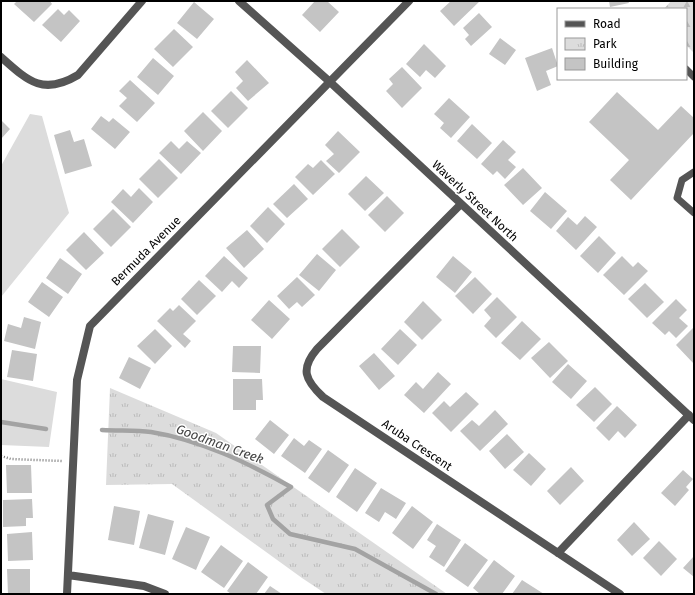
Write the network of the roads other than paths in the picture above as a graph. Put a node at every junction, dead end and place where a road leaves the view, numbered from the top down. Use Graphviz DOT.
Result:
graph roads {
  1 [pos="142,1"];
  2 [pos="239,1"];
  3 [pos="409,1"];
  4 [pos="1,56"];
  5 [pos="330,82"];
  6 [pos="694,172"];
  7 [pos="461,204"];
  8 [pos="694,213"];
  9 [pos="692,418"];
  10 [pos="558,553"];
  11 [pos="68,575"];
  12 [pos="67,594"];
  13 [pos="165,594"];
  14 [pos="620,594"];
  1 -- 4 [label="street"];
  2 -- 5 [label="street, Waverly Street North"];
  3 -- 5 [label="street, Bermuda Avenue"];
  5 -- 7 [label="street, Waverly Street North"];
  5 -- 11 [label="street, Bermuda Avenue"];
  6 -- 8 [label="lane"];
  7 -- 9 [label="street, Waverly Street North"];
  7 -- 10 [label="street, Aruba Crescent"];
  9 -- 10 [label="street"];
  10 -- 14 [label="street, Aruba Crescent"];
  11 -- 12 [label="street, Bermuda Avenue"];
  11 -- 13 [label="street"];
}
